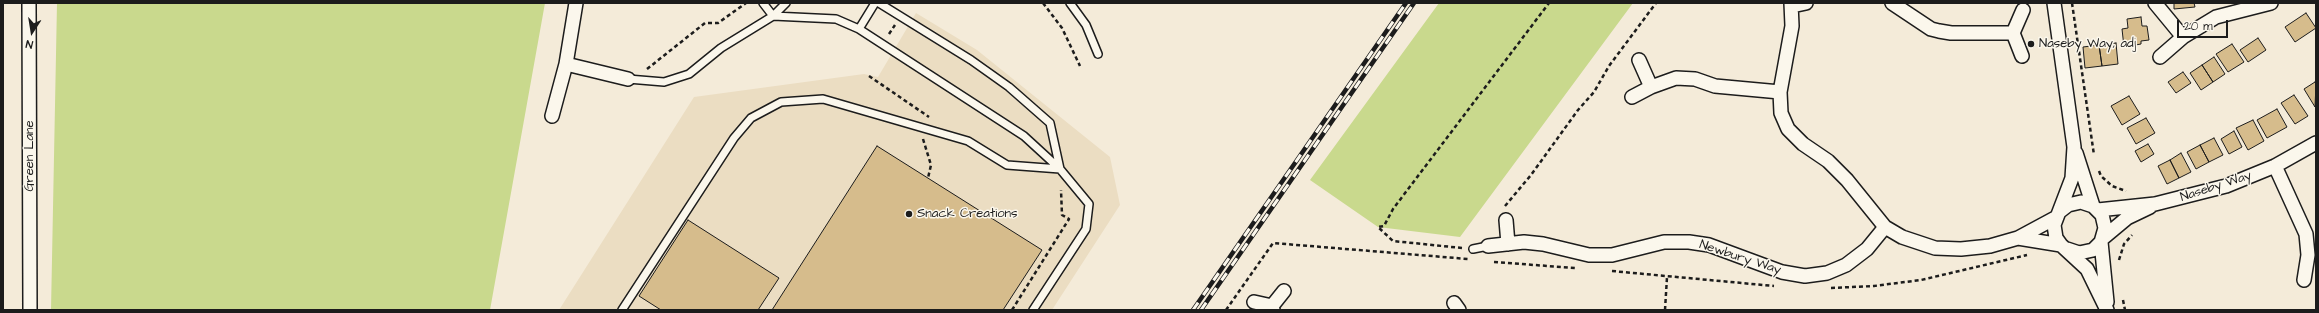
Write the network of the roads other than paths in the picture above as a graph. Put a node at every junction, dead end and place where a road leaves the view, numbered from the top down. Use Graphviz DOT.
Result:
graph roads {
  1 [pos="29,3"];
  2 [pos="576,3"];
  3 [pos="763,3"];
  4 [pos="786,3"];
  5 [pos="875,3"];
  6 [pos="879,3"];
  7 [pos="1070,3"];
  8 [pos="1806,3"];
  9 [pos="1892,3"];
  10 [pos="2054,3"];
  11 [pos="2155,3"];
  12 [pos="2271,3"];
  13 [pos="1791,4"];
  14 [pos="2023,10"];
  15 [pos="773,16"];
  16 [pos="859,29"];
  17 [pos="2013,33"];
  18 [pos="2183,37"];
  19 [pos="1098,54"];
  20 [pos="2022,56"];
  21 [pos="2160,57"];
  22 [pos="1639,60"];
  23 [pos="566,64"];
  24 [pos="632,80"];
  25 [pos="1651,87"];
  26 [pos="1780,92"];
  27 [pos="1632,97"];
  28 [pos="552,116"];
  29 [pos="2316,143"];
  30 [pos="2074,147"];
  31 [pos="2275,166"];
  32 [pos="1060,169"];
  33 [pos="2155,204"];
  34 [pos="2096,208"];
  35 [pos="1505,214"];
  36 [pos="2058,215"];
  37 [pos="1885,227"];
  38 [pos="2013,240"];
  39 [pos="2102,240"];
  40 [pos="1508,244"];
  41 [pos="1488,246"];
  42 [pos="2063,247"];
  43 [pos="1473,249"];
  44 [pos="2312,255"];
  45 [pos="2304,280"];
  46 [pos="1284,291"];
  47 [pos="1254,302"];
  48 [pos="1272,308"];
  49 [pos="30,310"];
  50 [pos="622,310"];
  51 [pos="1033,310"];
  52 [pos="2107,310"];
  1 -- 49 [label="street, Green Lane"];
  2 -- 23 [label="street"];
  3 -- 15 [label="lane"];
  4 -- 15 [label="lane"];
  5 -- 16 [label="lane"];
  6 -- 32 [label="lane"];
  7 -- 19 [label="lane"];
  8 -- 13 [label="street"];
  9 -- 17 [label="street"];
  10 -- 30 [label="street"];
  11 -- 18 [label="street"];
  12 -- 18 [label="street"];
  13 -- 26 [label="street"];
  14 -- 17 [label="street"];
  15 -- 16 [label="lane"];
  15 -- 24 [label="lane"];
  16 -- 32 [label="lane"];
  17 -- 20 [label="street"];
  18 -- 21 [label="street"];
  22 -- 25 [label="street"];
  23 -- 24 [label="street"];
  23 -- 28 [label="street"];
  25 -- 26 [label="street"];
  25 -- 27 [label="street"];
  26 -- 37 [label="street"];
  29 -- 31 [label="street, Naseby Way"];
  30 -- 34 [label="street"];
  30 -- 36 [label="street"];
  31 -- 33 [label="street, Naseby Way"];
  31 -- 44 [label="street"];
  32 -- 50 [label="lane"];
  32 -- 51 [label="lane"];
  33 -- 34 [label="street, Naseby Way"];
  33 -- 39 [label="street, Naseby Way"];
  34 -- 36 [label="street"];
  34 -- 39 [label="street"];
  35 -- 40 [label="street"];
  36 -- 38 [label="street"];
  36 -- 42 [label="street"];
  37 -- 38 [label="street"];
  37 -- 40 [label="street, Newbury Way"];
  38 -- 42 [label="street"];
  39 -- 42 [label="street"];
  39 -- 52 [label="street"];
  40 -- 41 [label="street, Newbury Way"];
  41 -- 43 [label="lane"];
  42 -- 52 [label="street"];
  44 -- 45 [label="street"];
  46 -- 48 [label="street"];
  47 -- 48 [label="street"];
}
